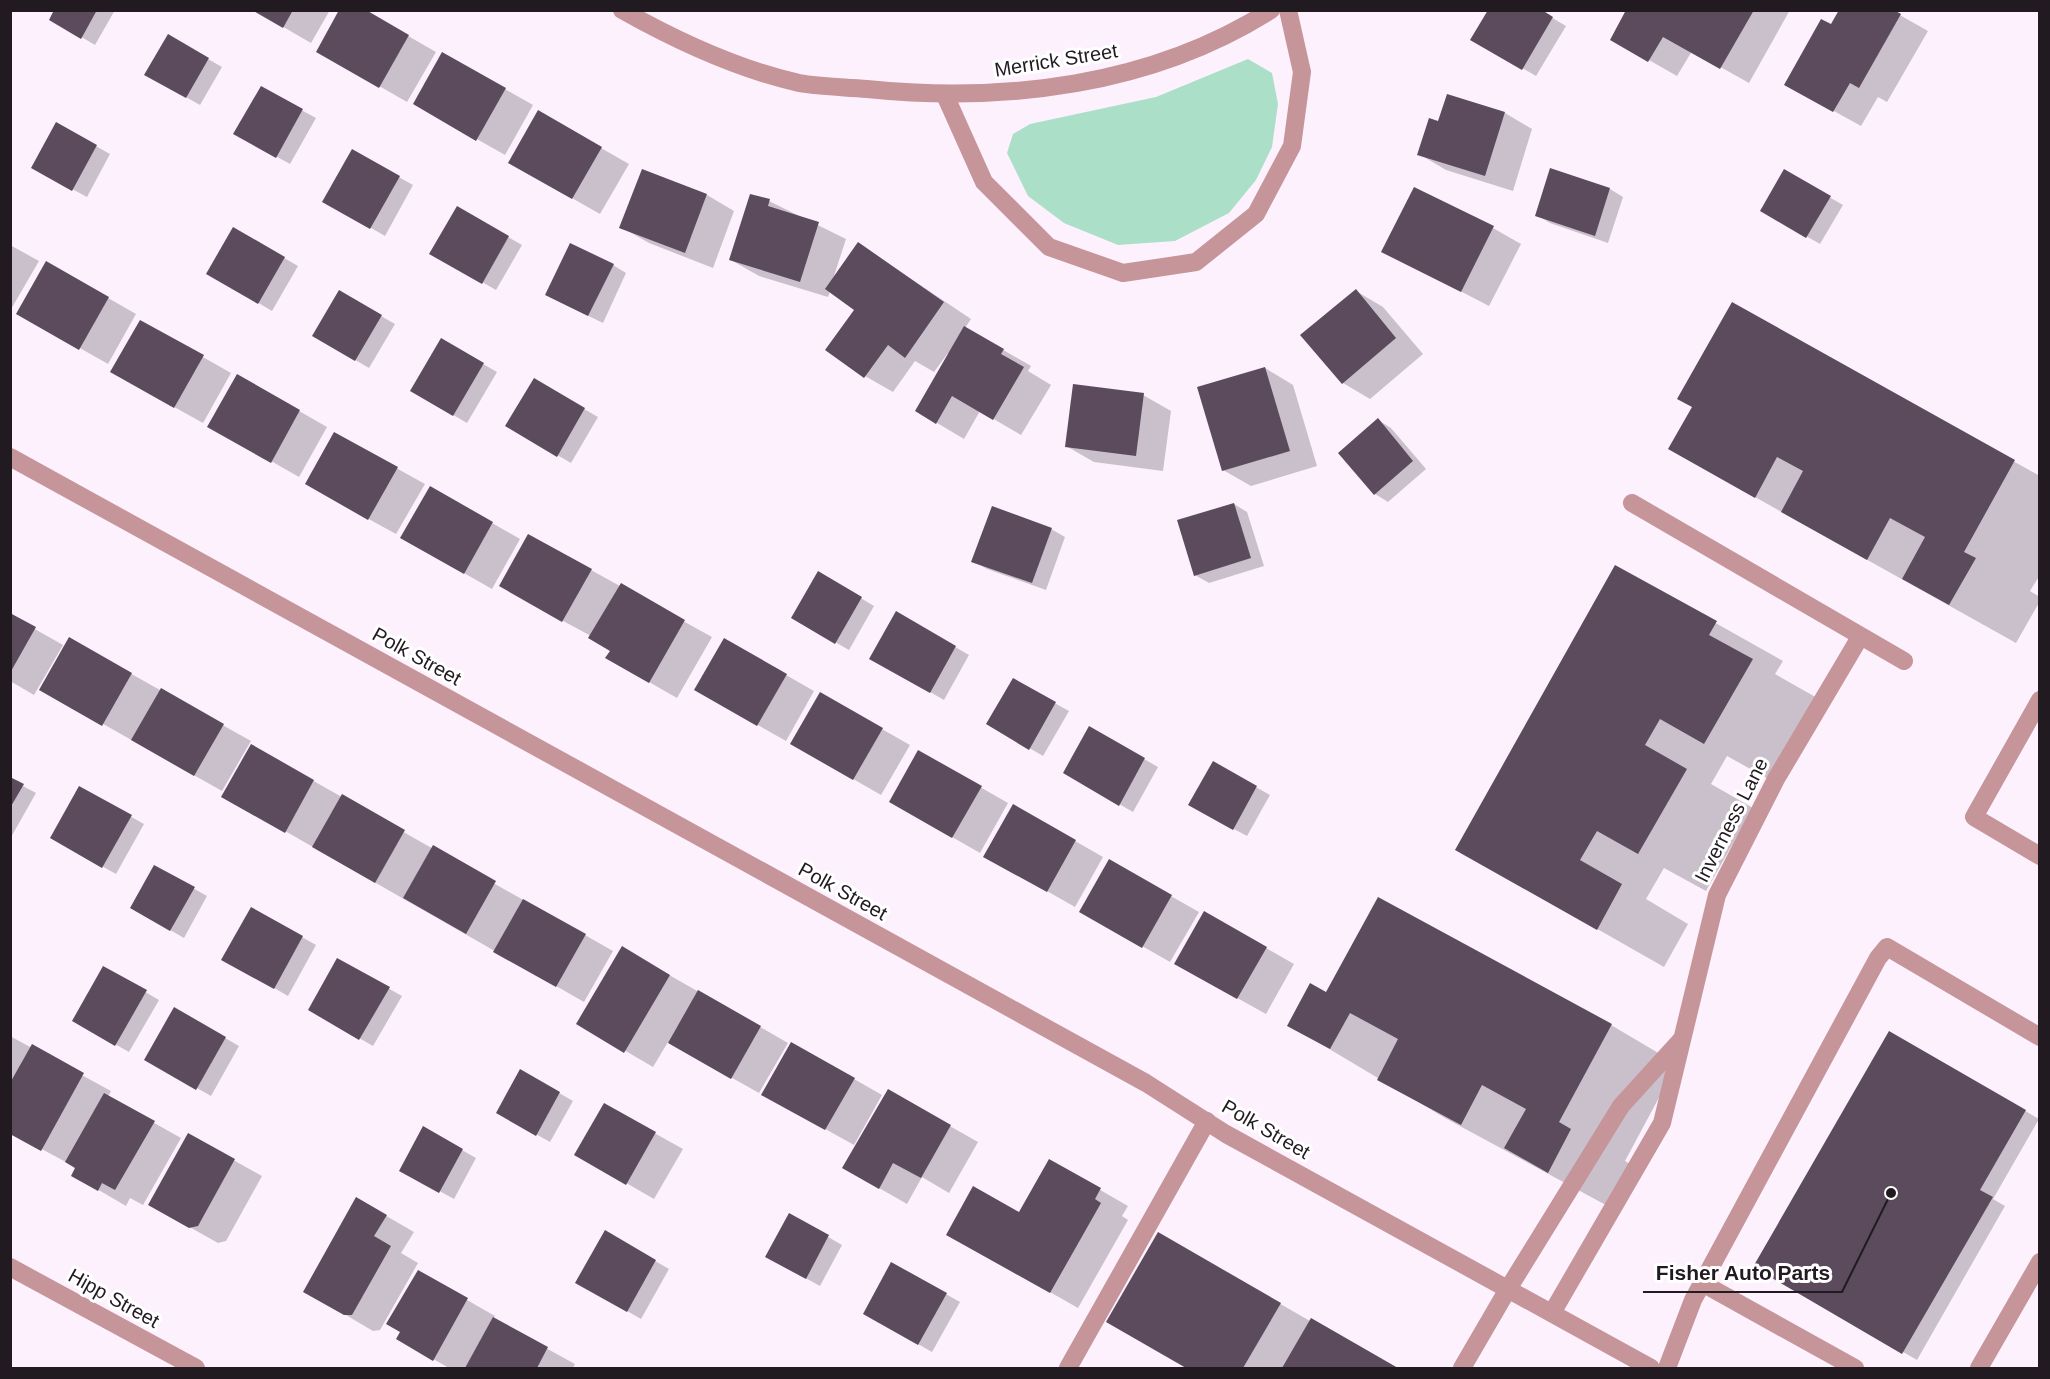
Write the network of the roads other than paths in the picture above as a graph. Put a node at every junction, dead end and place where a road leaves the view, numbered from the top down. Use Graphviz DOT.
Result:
graph roads {
  1 [pos="622,10"];
  2 [pos="1271,10"];
  3 [pos="1288,10"];
  4 [pos="945,95"];
  5 [pos="10,457"];
  6 [pos="1632,503"];
  7 [pos="1860,637"];
  8 [pos="1904,661"];
  9 [pos="2040,700"];
  10 [pos="2040,856"];
  11 [pos="2040,1037"];
  12 [pos="1682,1038"];
  13 [pos="1206,1121"];
  14 [pos="2040,1262"];
  15 [pos="10,1267"];
  16 [pos="1702,1283"];
  17 [pos="1508,1289"];
  18 [pos="1552,1313"];
  19 [pos="196,1368"];
  20 [pos="1068,1368"];
  21 [pos="1462,1368"];
  22 [pos="1651,1368"];
  23 [pos="1667,1368"];
  24 [pos="1856,1368"];
  25 [pos="1979,1368"];
  1 -- 4 [label="street, Merrick Street"];
  2 -- 4 [label="street, Merrick Street"];
  3 -- 4 [label="street"];
  5 -- 13 [label="street, Polk Street"];
  6 -- 7 [label="street"];
  7 -- 8 [label="street"];
  7 -- 12 [label="street, Inverness Lane"];
  9 -- 10 [label="street"];
  11 -- 16 [label="street"];
  12 -- 17 [label="street, Inverness Lane"];
  12 -- 18 [label="street, Inverness Lane"];
  13 -- 17 [label="street, Polk Street"];
  13 -- 20 [label="street"];
  14 -- 25 [label="street"];
  15 -- 19 [label="street, Hipp Street"];
  16 -- 23 [label="street"];
  16 -- 24 [label="street"];
  17 -- 18 [label="street, Polk Street"];
  17 -- 21 [label="street, Inverness Lane"];
  18 -- 22 [label="street, Polk Street"];
}
